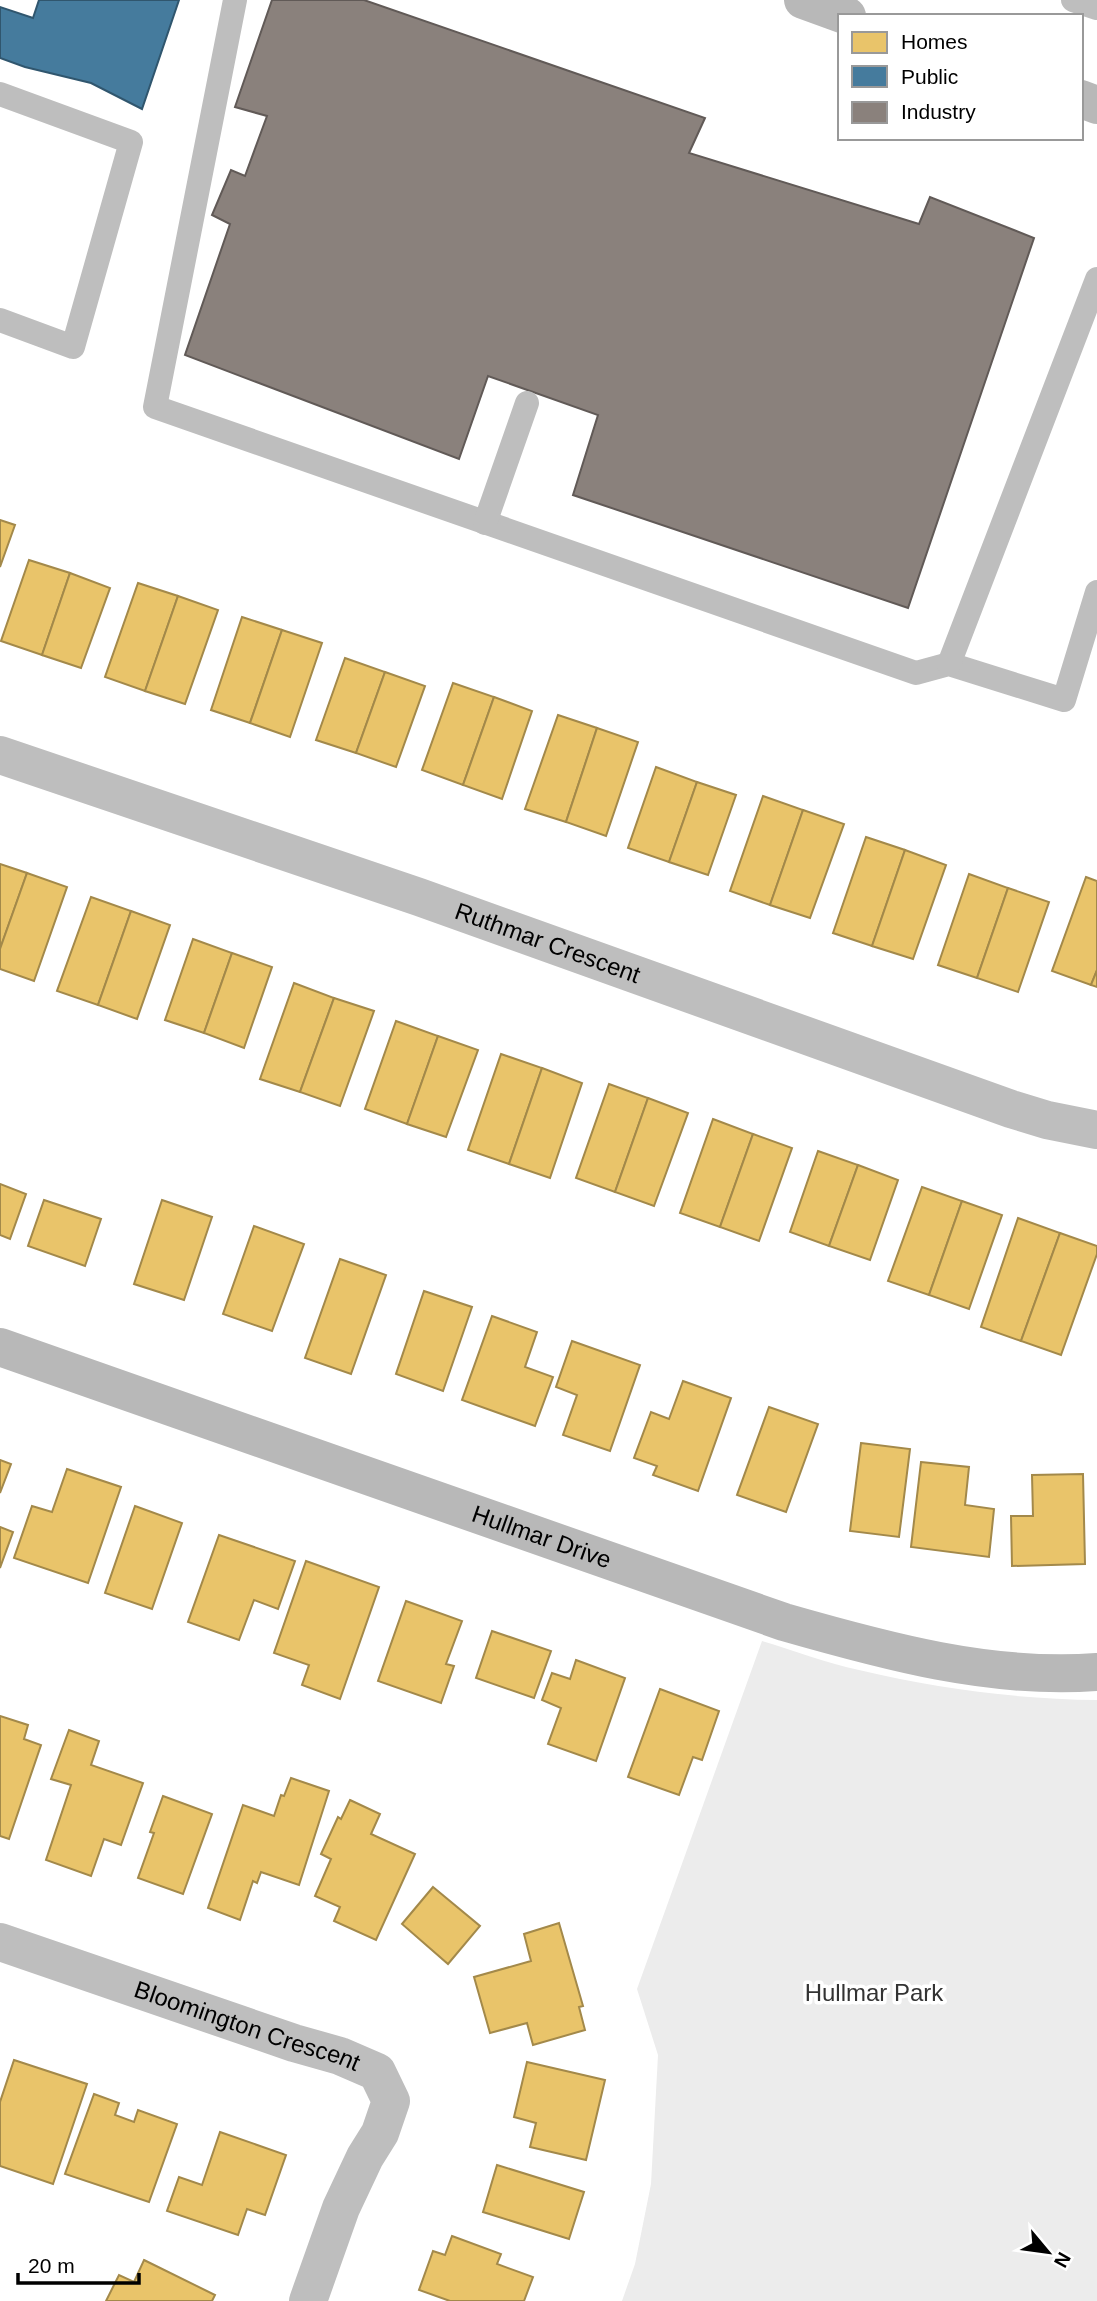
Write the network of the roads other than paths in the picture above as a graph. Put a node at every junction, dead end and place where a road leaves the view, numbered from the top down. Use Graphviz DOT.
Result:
graph roads {
  1 [pos="235,0"];
  2 [pos="803,0"];
  3 [pos="1073,0"];
  4 [pos="1097,8"];
  5 [pos="842,14"];
  6 [pos="0,94"];
  7 [pos="1097,279"];
  8 [pos="0,320"];
  9 [pos="527,403"];
  10 [pos="485,523"];
  11 [pos="1097,592"];
  12 [pos="949,664"];
  13 [pos="0,755"];
  14 [pos="1097,1130"];
  15 [pos="0,1347"];
  16 [pos="1097,1672"];
  17 [pos="0,1942"];
  18 [pos="308,2301"];
  1 -- 10 [label="lane"];
  2 -- 5 [label="street"];
  3 -- 4 [label="lane"];
  6 -- 8 [label="lane"];
  7 -- 12 [label="lane"];
  9 -- 10 [label="lane"];
  10 -- 12 [label="lane"];
  11 -- 12 [label="lane"];
  13 -- 14 [label="street, Ruthmar Crescent"];
  15 -- 16 [label="street, Hullmar Drive"];
  17 -- 18 [label="street, Bloomington Crescent"];
}
